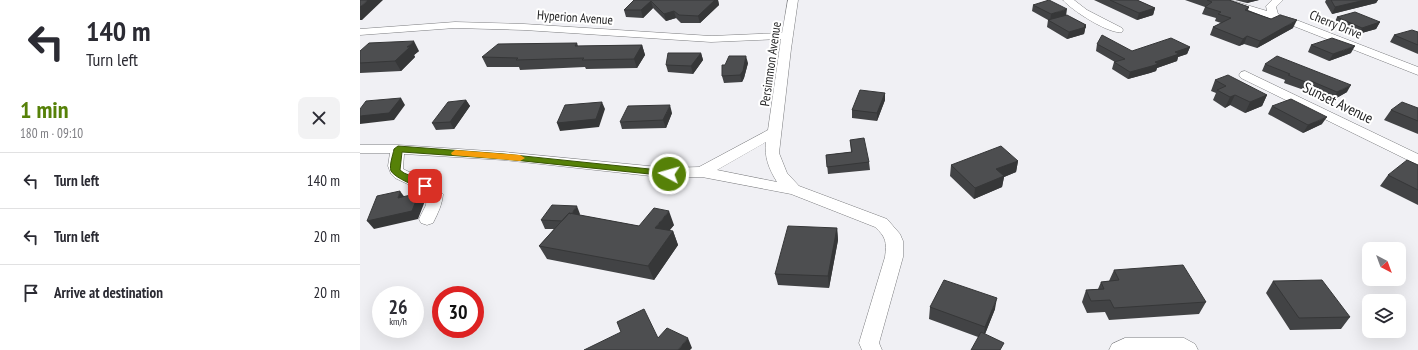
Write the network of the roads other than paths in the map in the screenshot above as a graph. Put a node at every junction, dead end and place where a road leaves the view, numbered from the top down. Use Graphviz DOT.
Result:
graph roads {
  1 [pos="793,0"];
  2 [pos="1068,0"];
  3 [pos="1220,0"];
  4 [pos="1278,0"];
  5 [pos="1273,16"];
  6 [pos="1118,30"];
  7 [pos="360,32"];
  8 [pos="788,36"];
  9 [pos="1418,71"];
  10 [pos="1245,75"];
  11 [pos="775,132"];
  12 [pos="360,149"];
  13 [pos="398,149"];
  14 [pos="1418,160"];
  15 [pos="702,172"];
  16 [pos="794,190"];
  17 [pos="427,219"];
  18 [pos="872,350"];
  19 [pos="1119,350"];
  20 [pos="1188,350"];
  1 -- 8 [label="street, Persimmon Avenue"];
  2 -- 6 [label="street"];
  3 -- 5 [label="street, Cherry Drive"];
  4 -- 5 [label="street"];
  5 -- 9 [label="street, Cherry Drive"];
  7 -- 8 [label="street, Hyperion Avenue"];
  8 -- 11 [label="street, Persimmon Avenue"];
  10 -- 14 [label="street, Sunset Avenue"];
  11 -- 15 [label="street"];
  11 -- 16 [label="street, Persimmon Avenue"];
  12 -- 13 [label="street"];
  13 -- 15 [label="street"];
  13 -- 17 [label="street"];
  15 -- 16 [label="street"];
  16 -- 18 [label="street"];
  19 -- 20 [label="street"];
}
